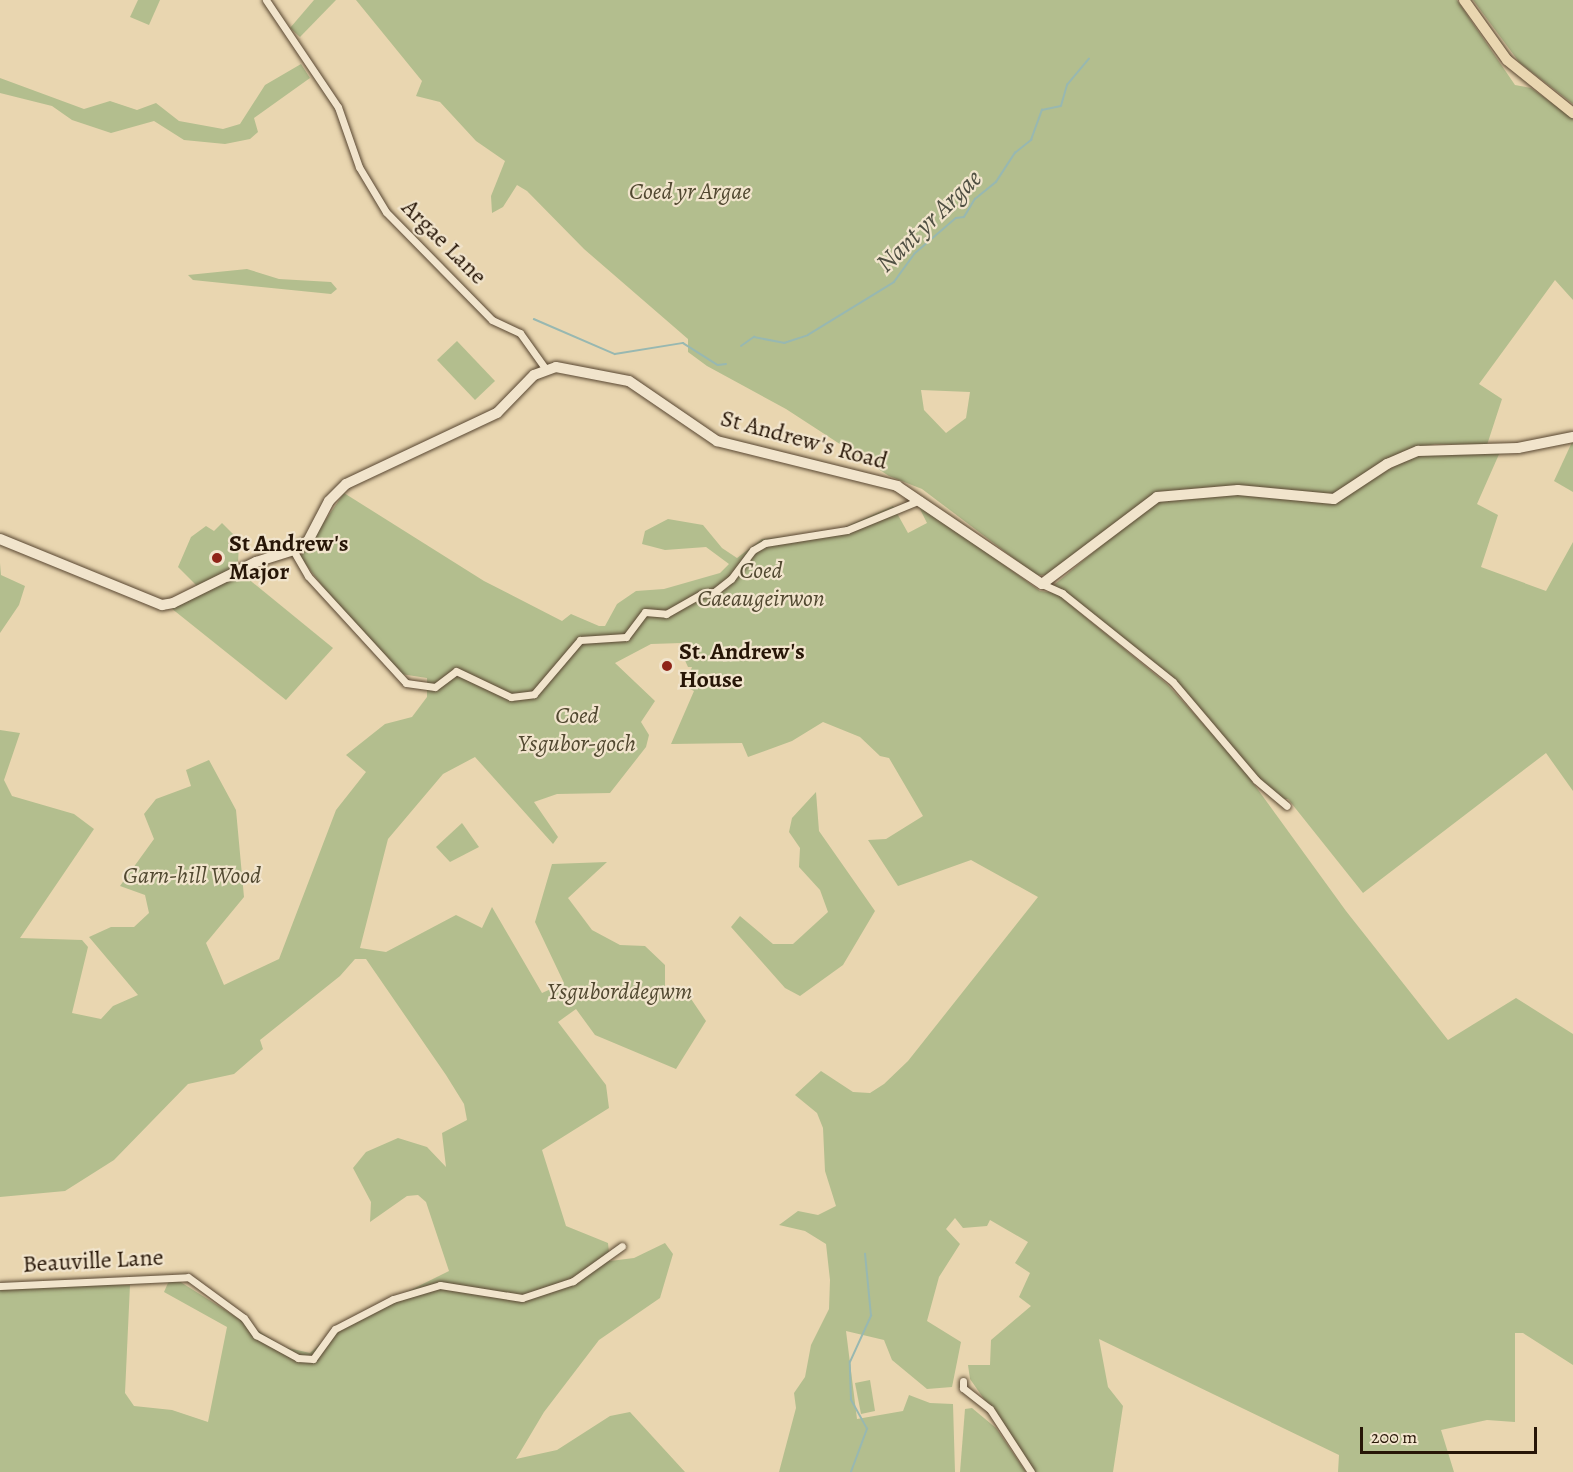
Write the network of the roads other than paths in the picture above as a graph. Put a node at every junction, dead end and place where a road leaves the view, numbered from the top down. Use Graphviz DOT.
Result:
graph roads {
  1 [pos="266,0"];
  2 [pos="1464,0"];
  3 [pos="1573,113"];
  4 [pos="545,368"];
  5 [pos="1573,437"];
  6 [pos="922,499"];
  7 [pos="0,539"];
  8 [pos="293,550"];
  9 [pos="1046,582"];
  10 [pos="1287,806"];
  11 [pos="622,1246"];
  12 [pos="0,1286"];
  13 [pos="963,1381"];
  14 [pos="1031,1472"];
  1 -- 4 [label="street, Argae Lane"];
  2 -- 3 [label="main road"];
  4 -- 6 [label="street, St Andrew's Road"];
  4 -- 8 [label="street"];
  5 -- 9 [label="street"];
  6 -- 8 [label="street, St Andrew's Road"];
  6 -- 9 [label="street, St Andrew's Road"];
  7 -- 8 [label="street"];
  9 -- 10 [label="street"];
  11 -- 12 [label="street, Beauville Lane"];
  13 -- 14 [label="street"];
}
